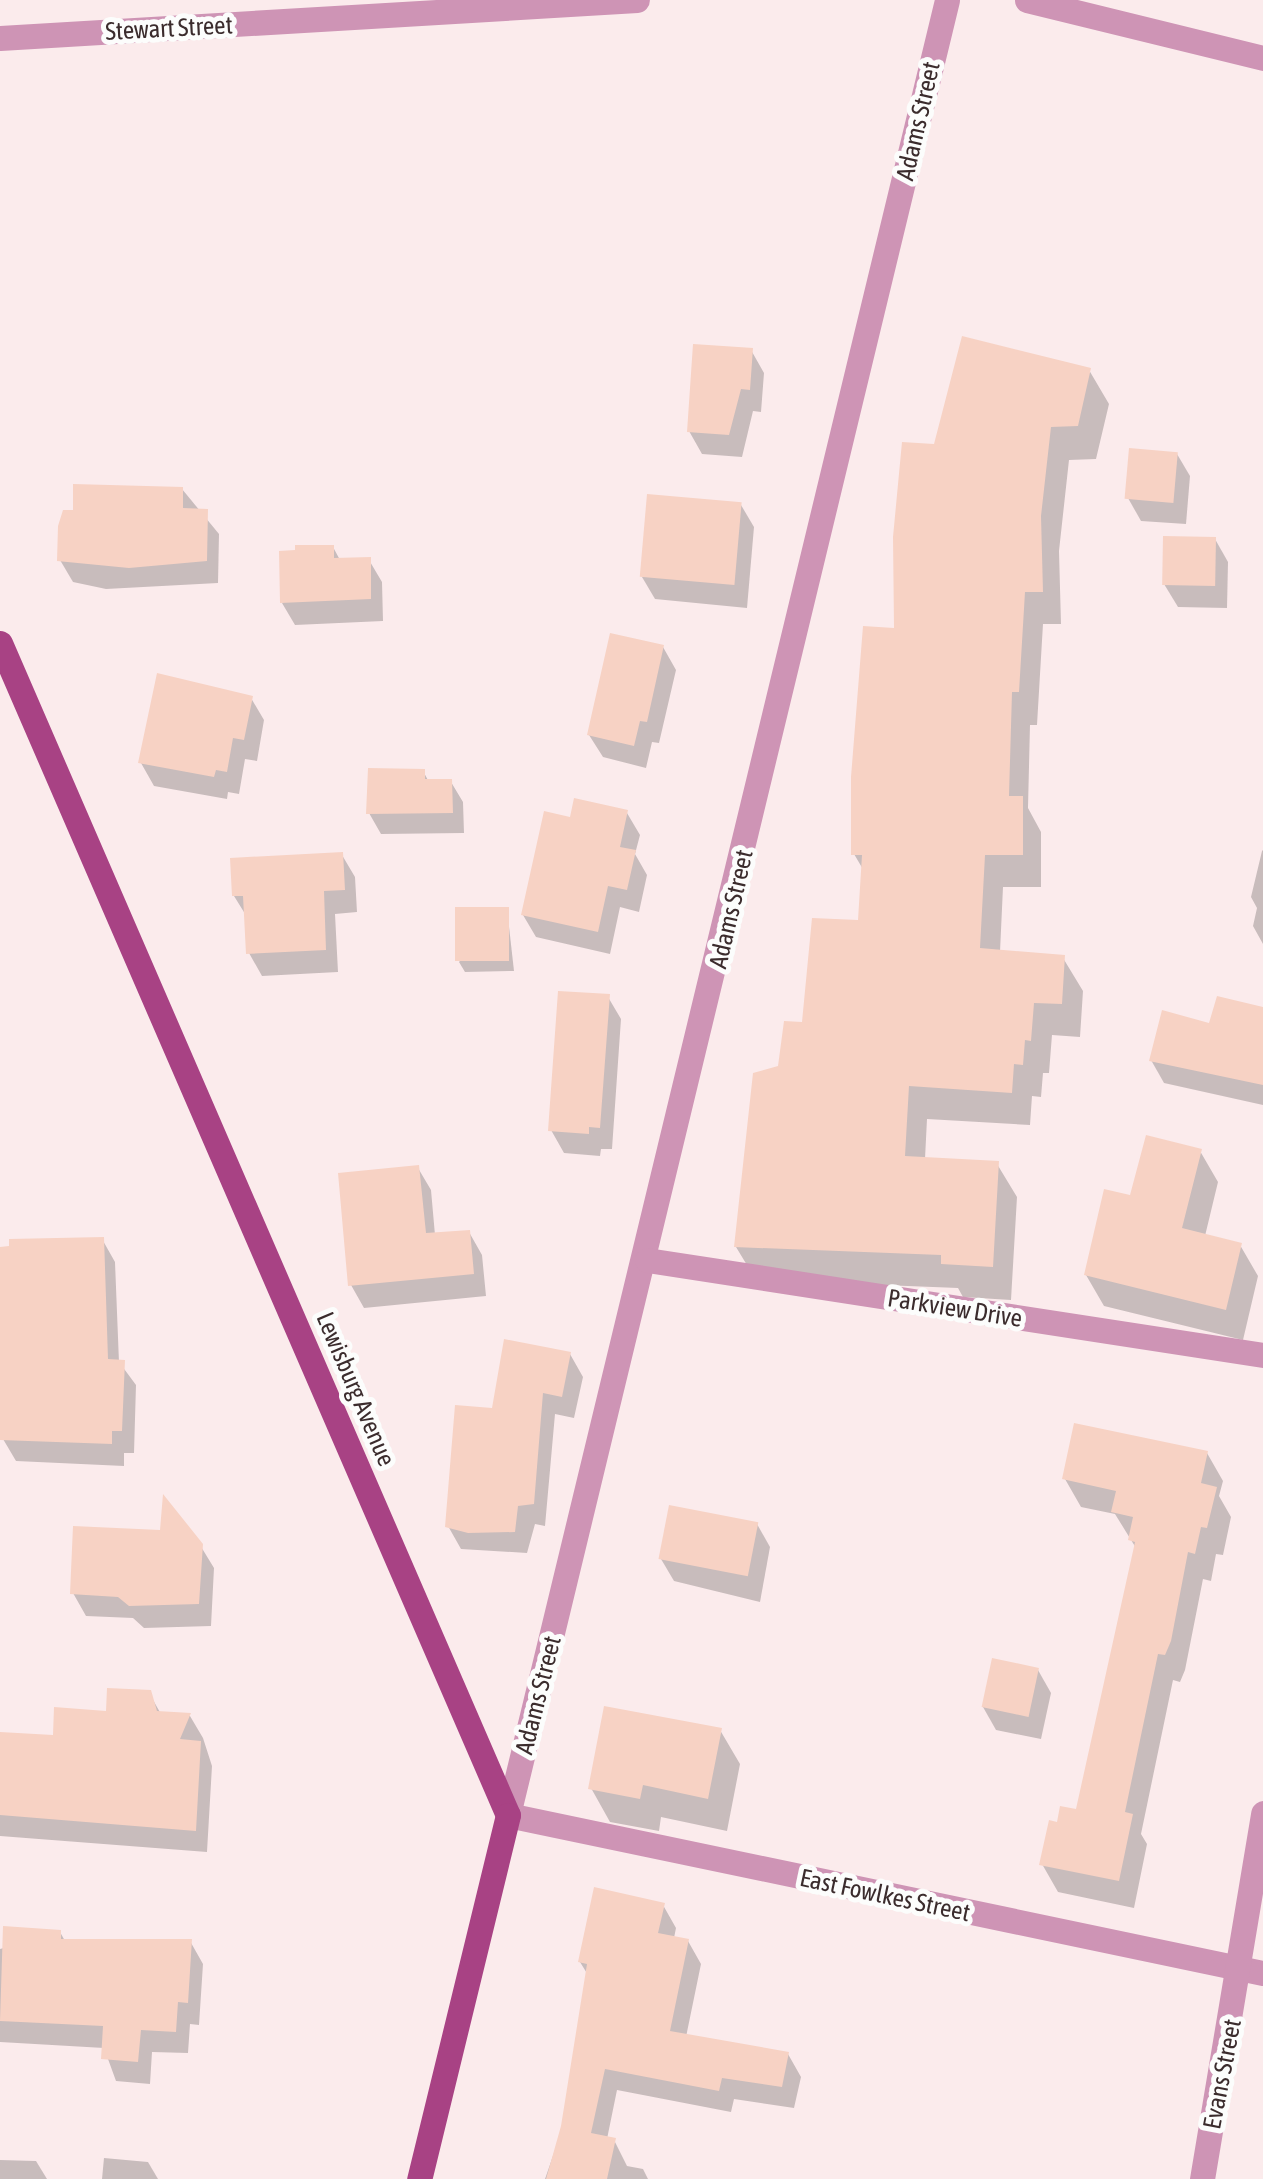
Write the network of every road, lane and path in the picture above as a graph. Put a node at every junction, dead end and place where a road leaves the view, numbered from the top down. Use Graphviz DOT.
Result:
graph roads {
  1 [pos="637,0"];
  2 [pos="947,0"];
  3 [pos="1027,0"];
  4 [pos="397,7"];
  5 [pos="0,38"];
  6 [pos="1263,58"];
  7 [pos="0,643"];
  8 [pos="647,1260"];
  9 [pos="1263,1355"];
  10 [pos="1263,1813"];
  11 [pos="508,1816"];
  12 [pos="1252,1971"];
  13 [pos="419,2179"];
  14 [pos="1202,2179"];
  1 -- 4 [label="street, Stewart Street"];
  2 -- 8 [label="street, Adams Street"];
  3 -- 6 [label="street"];
  4 -- 5 [label="street, Stewart Street"];
  7 -- 11 [label="main road, Lewisburg Avenue"];
  8 -- 9 [label="street, Parkview Drive"];
  8 -- 11 [label="street, Adams Street"];
  10 -- 12 [label="street"];
  11 -- 12 [label="street, East Fowlkes Street"];
  11 -- 13 [label="main road"];
  12 -- 14 [label="street, Evans Street"];
}
